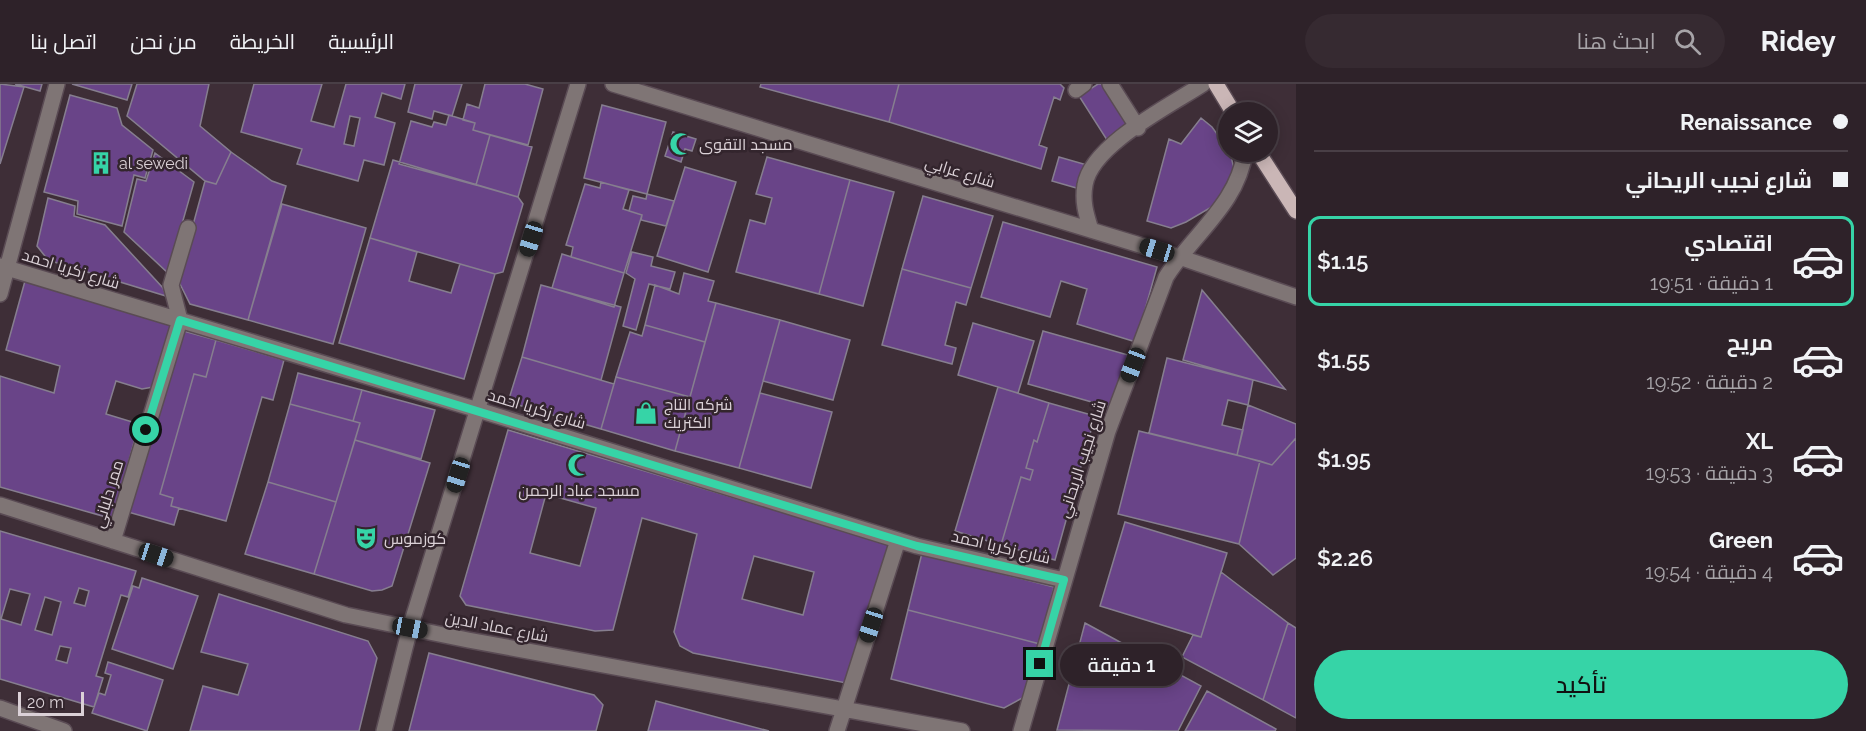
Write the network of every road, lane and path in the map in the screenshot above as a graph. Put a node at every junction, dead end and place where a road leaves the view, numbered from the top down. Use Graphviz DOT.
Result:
graph roads {
  1 [pos="57,84"];
  2 [pos="578,84"];
  3 [pos="613,84"];
  4 [pos="1110,84"];
  5 [pos="1203,84"];
  6 [pos="1216,84"];
  7 [pos="1227,102"];
  8 [pos="1138,128"];
  9 [pos="1244,162"];
  10 [pos="1264,162"];
  11 [pos="1296,211"];
  12 [pos="188,228"];
  13 [pos="1091,230"];
  14 [pos="1179,257"];
  15 [pos="3,267"];
  16 [pos="0,294"];
  17 [pos="1296,297"];
  18 [pos="180,320"];
  19 [pos="478,410"];
  20 [pos="0,505"];
  21 [pos="898,540"];
  22 [pos="113,541"];
  23 [pos="1064,580"];
  24 [pos="410,628"];
  25 [pos="0,708"];
  26 [pos="843,709"];
  27 [pos="64,731"];
  28 [pos="384,731"];
  29 [pos="837,731"];
  30 [pos="962,731"];
  31 [pos="1022,731"];
  1 -- 15 [label="street"];
  2 -- 19 [label="street"];
  3 -- 13 [label="street, شارع عرابي"];
  4 -- 8 [label="street"];
  5 -- 8 [label="street"];
  6 -- 7 [label="main road"];
  8 -- 13 [label="street"];
  9 -- 14 [label="street, شارع نجيب الريحاني"];
  10 -- 11 [label="main road"];
  12 -- 18 [label="street"];
  13 -- 14 [label="street, شارع عرابي"];
  14 -- 17 [label="street, شارع عرابي"];
  14 -- 23 [label="street, شارع نجيب الريحاني"];
  15 -- 16 [label="street"];
  15 -- 18 [label="street, شارع زكريا احمد"];
  18 -- 19 [label="street, شارع زكريا احمد"];
  18 -- 22 [label="street, ممر دلباني"];
  19 -- 21 [label="street, شارع زكريا احمد"];
  19 -- 24 [label="street"];
  20 -- 22 [label="street, شارع عماد الدين"];
  21 -- 23 [label="street, شارع زكريا احمد"];
  21 -- 26 [label="street"];
  22 -- 24 [label="street, شارع عماد الدين"];
  23 -- 31 [label="street, شارع نجيب الريحاني"];
  24 -- 26 [label="street, شارع عماد الدين"];
  24 -- 28 [label="street"];
  25 -- 27 [label="street"];
  26 -- 29 [label="street"];
  26 -- 30 [label="street, شارع عماد الدين"];
}
